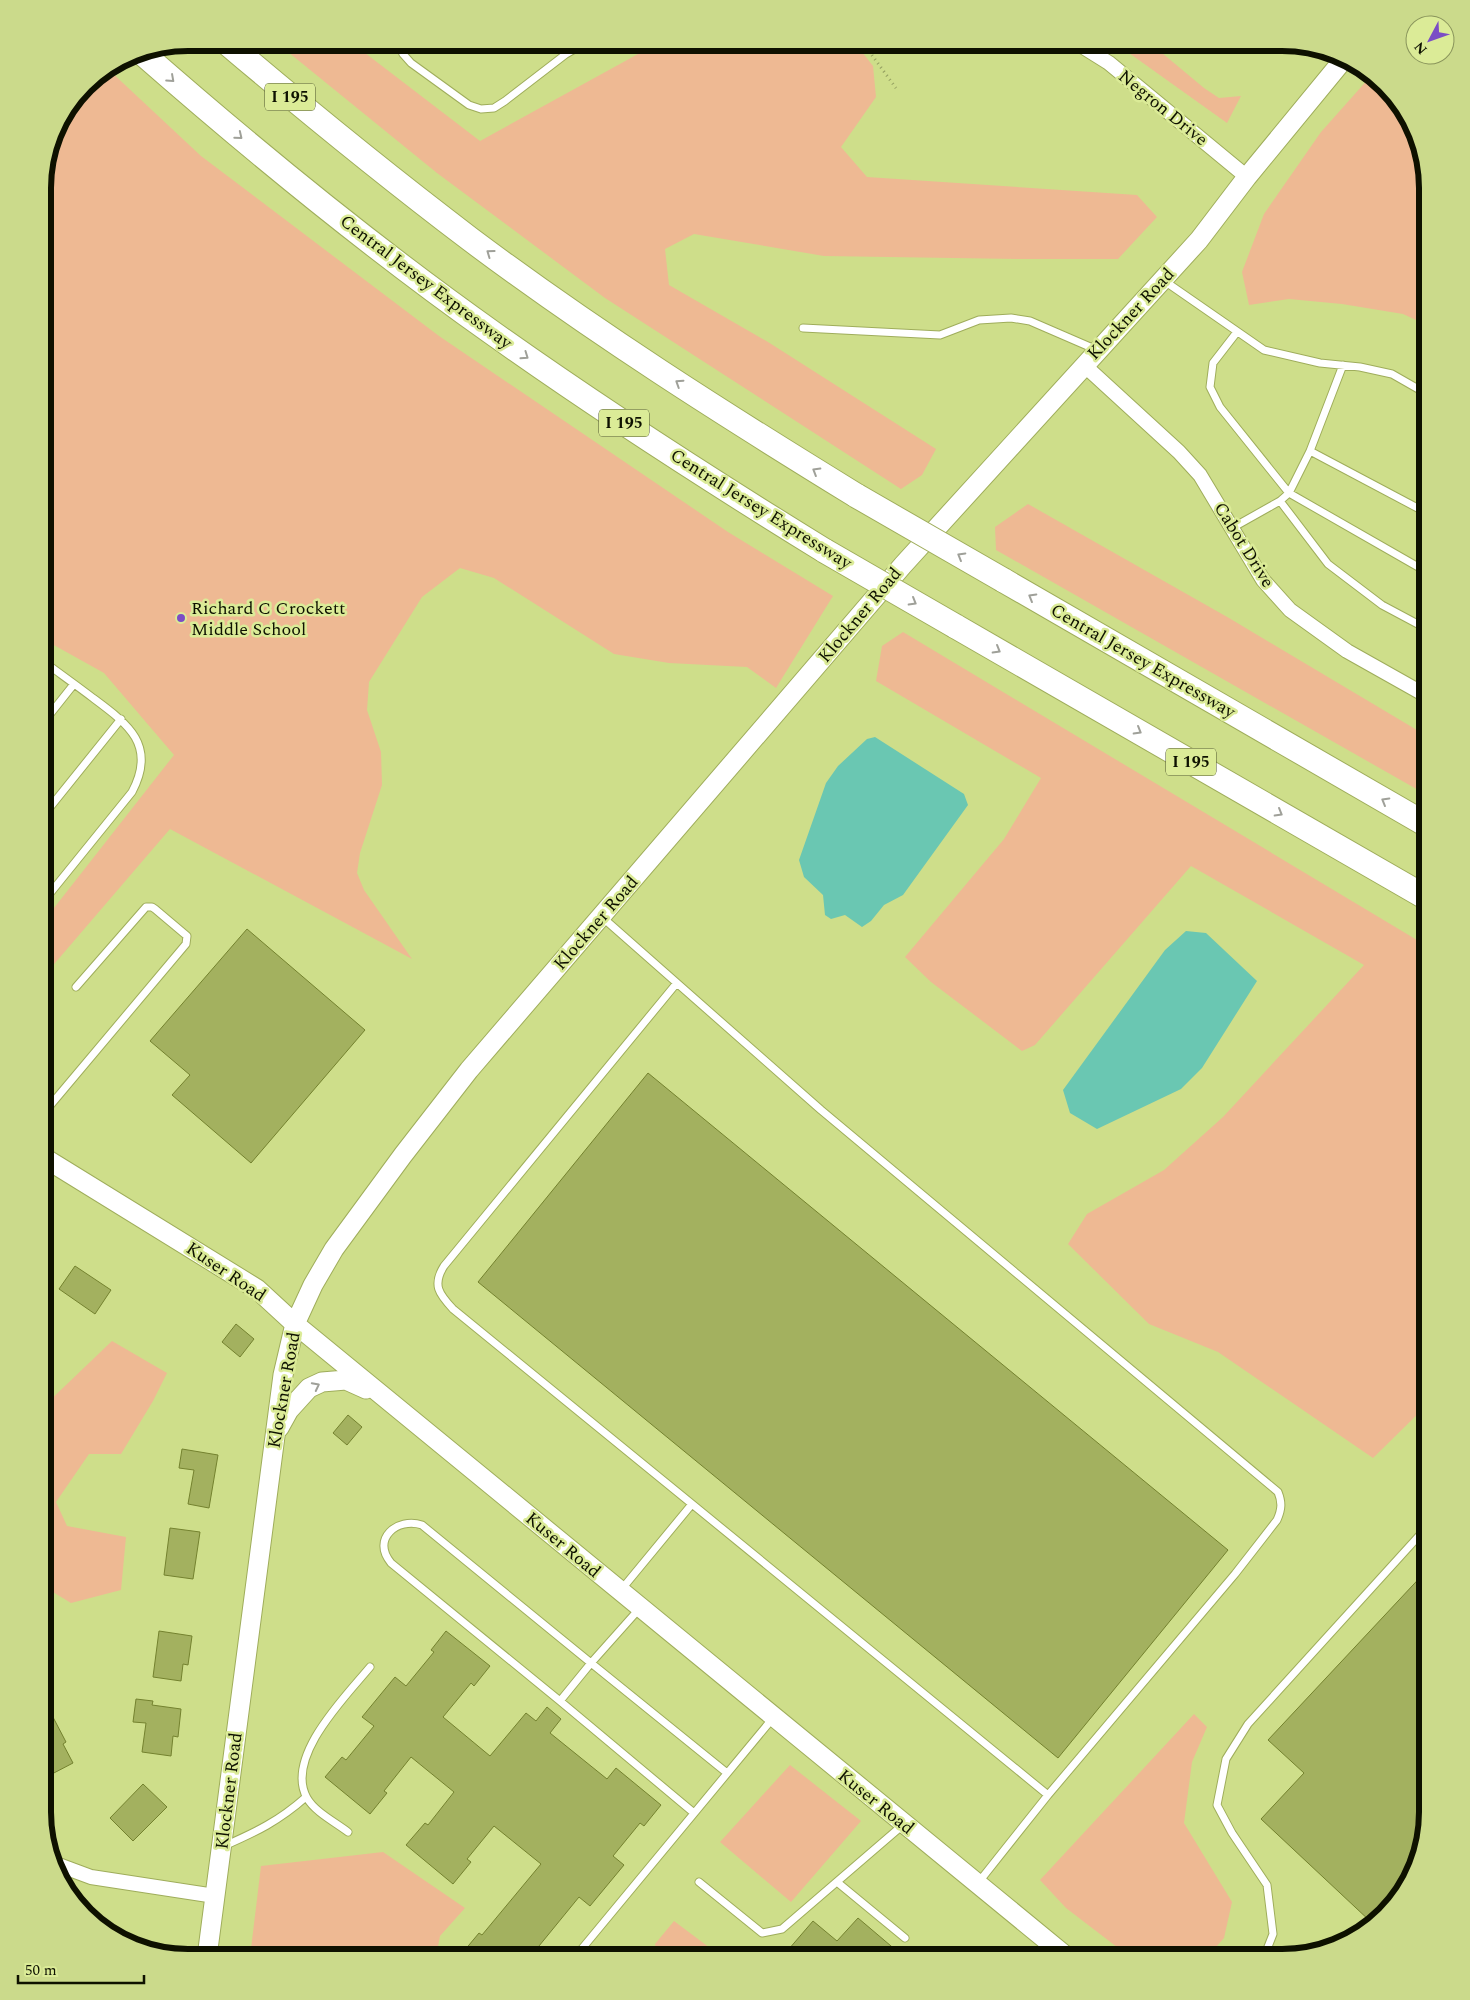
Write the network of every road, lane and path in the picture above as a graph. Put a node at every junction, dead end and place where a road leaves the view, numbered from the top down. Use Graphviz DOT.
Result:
graph roads {
  1 [pos="238,52"];
  2 [pos="402,52"];
  3 [pos="570,52"];
  4 [pos="870,52"];
  5 [pos="1091,52"];
  6 [pos="148,58"];
  7 [pos="1340,64"];
  8 [pos="896,88"];
  9 [pos="1246,177"];
  10 [pos="1162,280"];
  11 [pos="803,328"];
  12 [pos="1237,332"];
  13 [pos="1097,350"];
  14 [pos="1084,364"];
  15 [pos="1343,365"];
  16 [pos="1419,389"];
  17 [pos="1310,451"];
  18 [pos="1289,493"];
  19 [pos="1280,501"];
  20 [pos="1419,508"];
  21 [pos="1232,528"];
  22 [pos="1419,567"];
  23 [pos="1419,624"];
  24 [pos="52,667"];
  25 [pos="74,684"];
  26 [pos="1419,691"];
  27 [pos="52,712"];
  28 [pos="121,719"];
  29 [pos="52,805"];
  30 [pos="1419,820"];
  31 [pos="52,891"];
  32 [pos="1419,893"];
  33 [pos="602,917"];
  34 [pos="676,984"];
  35 [pos="76,987"];
  36 [pos="51,1104"];
  37 [pos="51,1162"];
  38 [pos="295,1324"];
  39 [pos="385,1397"];
  40 [pos="275,1436"];
  41 [pos="692,1504"];
  42 [pos="1419,1537"];
  43 [pos="620,1592"];
  44 [pos="640,1608"];
  45 [pos="591,1663"];
  46 [pos="370,1667"];
  47 [pos="560,1701"];
  48 [pos="774,1718"];
  49 [pos="727,1773"];
  50 [pos="1048,1795"];
  51 [pos="306,1797"];
  52 [pos="694,1813"];
  53 [pos="904,1824"];
  54 [pos="348,1832"];
  55 [pos="221,1847"];
  56 [pos="64,1867"];
  57 [pos="699,1882"];
  58 [pos="837,1882"];
  59 [pos="978,1884"];
  60 [pos="215,1896"];
  61 [pos="905,1938"];
  62 [pos="208,1948"];
  63 [pos="583,1948"];
  64 [pos="1056,1949"];
  65 [pos="1267,1949"];
  30 -- 1 [label="highway, Central Jersey Expressway / I 195, one-way, bridge"];
  2 -- 3 [label="lane"];
  4 -- 8 [label="path"];
  5 -- 9 [label="street, Negron Drive"];
  6 -- 32 [label="highway, Central Jersey Expressway / I 195, one-way, bridge"];
  7 -- 9 [label="main road, Klockner Road"];
  9 -- 10 [label="main road, Klockner Road"];
  10 -- 12 [label="lane"];
  10 -- 13 [label="main road, Klockner Road"];
  11 -- 13 [label="lane"];
  12 -- 15 [label="lane"];
  12 -- 18 [label="lane"];
  13 -- 14 [label="main road, Klockner Road"];
  14 -- 21 [label="street, Cabot Drive"];
  14 -- 33 [label="main road, Klockner Road"];
  15 -- 16 [label="lane"];
  15 -- 17 [label="lane"];
  17 -- 18 [label="lane"];
  17 -- 20 [label="lane"];
  18 -- 19 [label="lane"];
  18 -- 22 [label="lane"];
  19 -- 21 [label="lane"];
  19 -- 23 [label="lane"];
  21 -- 26 [label="street, Cabot Drive"];
  24 -- 25 [label="lane"];
  25 -- 27 [label="lane"];
  25 -- 28 [label="lane"];
  28 -- 29 [label="lane"];
  28 -- 31 [label="lane"];
  33 -- 34 [label="lane"];
  33 -- 38 [label="main road, Klockner Road"];
  34 -- 41 [label="lane"];
  34 -- 50 [label="lane"];
  35 -- 36 [label="lane"];
  37 -- 38 [label="main road, Kuser Road"];
  38 -- 39 [label="main road, Kuser Road"];
  38 -- 40 [label="main road, Klockner Road"];
  40 -- 39 [label="main road, one-way"];
  39 -- 43 [label="main road, Kuser Road"];
  40 -- 55 [label="main road, Klockner Road"];
  41 -- 43 [label="lane"];
  41 -- 50 [label="lane"];
  42 -- 65 [label="lane"];
  43 -- 44 [label="main road, Kuser Road"];
  44 -- 45 [label="lane"];
  44 -- 48 [label="main road, Kuser Road"];
  45 -- 47 [label="lane"];
  45 -- 47 [label="lane"];
  45 -- 49 [label="lane"];
  46 -- 51 [label="lane"];
  47 -- 52 [label="lane"];
  48 -- 49 [label="lane"];
  48 -- 53 [label="main road, Kuser Road"];
  49 -- 52 [label="lane"];
  50 -- 59 [label="lane"];
  51 -- 54 [label="lane"];
  51 -- 55 [label="lane"];
  52 -- 63 [label="lane"];
  53 -- 58 [label="lane"];
  53 -- 59 [label="main road, Kuser Road"];
  55 -- 60 [label="main road, Klockner Road"];
  56 -- 60 [label="street"];
  57 -- 58 [label="lane"];
  58 -- 61 [label="lane"];
  59 -- 64 [label="main road, Kuser Road"];
  60 -- 62 [label="main road, Klockner Road"];
}
